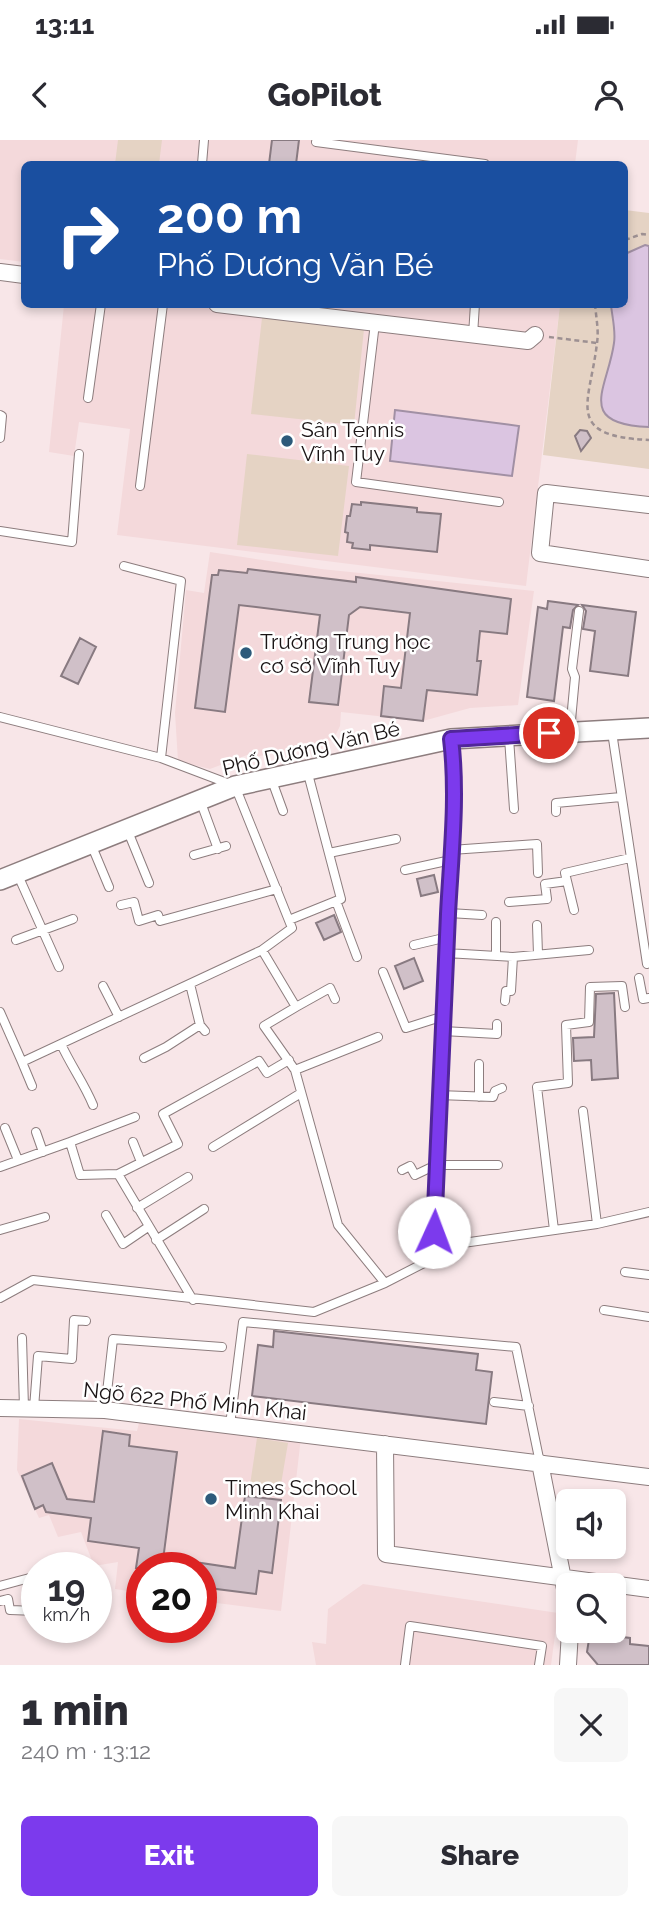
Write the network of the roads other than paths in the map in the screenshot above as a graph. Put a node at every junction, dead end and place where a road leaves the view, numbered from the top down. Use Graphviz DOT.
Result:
graph roads {
  1 [pos="204,140"];
  2 [pos="316,142"];
  3 [pos="202,161"];
  4 [pos="462,161"];
  5 [pos="0,272"];
  6 [pos="21,275"];
  7 [pos="100,308"];
  8 [pos="162,308"];
  9 [pos="250,308"];
  10 [pos="475,308"];
  11 [pos="376,323"];
  12 [pos="473,335"];
  13 [pos="536,335"];
  14 [pos="88,398"];
  15 [pos="0,415"];
  16 [pos="0,438"];
  17 [pos="79,454"];
  18 [pos="139,486"];
  19 [pos="499,502"];
  20 [pos="649,505"];
  21 [pos="0,531"];
  22 [pos="124,565"];
  23 [pos="649,569"];
  24 [pos="579,611"];
  25 [pos="0,717"];
  26 [pos="649,728"];
  27 [pos="612,730"];
  28 [pos="570,731"];
  29 [pos="509,735"];
  30 [pos="451,739"];
  31 [pos="160,758"];
  32 [pos="307,770"];
  33 [pos="271,778"];
  34 [pos="235,786"];
  35 [pos="621,797"];
  36 [pos="201,800"];
  37 [pos="514,809"];
  38 [pos="283,811"];
  39 [pos="556,812"];
  40 [pos="127,829"];
  41 [pos="396,839"];
  42 [pos="91,844"];
  43 [pos="452,850"];
  44 [pos="329,853"];
  45 [pos="194,855"];
  46 [pos="630,858"];
  47 [pos="451,860"];
  48 [pos="405,870"];
  49 [pos="538,873"];
  50 [pos="8,876"];
  51 [pos="567,881"];
  52 [pos="149,883"];
  53 [pos="109,887"];
  54 [pos="277,889"];
  55 [pos="336,901"];
  56 [pos="509,902"];
  57 [pos="121,905"];
  58 [pos="574,910"];
  59 [pos="449,913"];
  60 [pos="482,915"];
  61 [pos="73,919"];
  62 [pos="289,920"];
  63 [pos="496,922"];
  64 [pos="537,925"];
  65 [pos="41,930"];
  66 [pos="447,937"];
  67 [pos="16,940"];
  68 [pos="414,944"];
  69 [pos="262,950"];
  70 [pos="589,950"];
  71 [pos="446,953"];
  72 [pos="538,954"];
  73 [pos="496,956"];
  74 [pos="357,957"];
  75 [pos="513,957"];
  76 [pos="647,964"];
  77 [pos="59,967"];
  78 [pos="383,972"];
  79 [pos="639,978"];
  80 [pos="191,984"];
  81 [pos="103,986"];
  82 [pos="649,998"];
  83 [pos="335,999"];
  84 [pos="506,1001"];
  85 [pos="296,1007"];
  86 [pos="625,1007"];
  87 [pos="0,1012"];
  88 [pos="444,1016"];
  89 [pos="119,1017"];
  90 [pos="497,1024"];
  91 [pos="443,1031"];
  92 [pos="378,1037"];
  93 [pos="61,1044"];
  94 [pos="144,1058"];
  95 [pos="289,1060"];
  96 [pos="22,1062"];
  97 [pos="479,1063"];
  98 [pos="295,1070"];
  99 [pos="32,1086"];
  100 [pos="502,1088"];
  101 [pos="301,1093"];
  102 [pos="439,1095"];
  103 [pos="479,1097"];
  104 [pos="93,1105"];
  105 [pos="583,1111"];
  106 [pos="135,1116"];
  107 [pos="5,1128"];
  108 [pos="36,1132"];
  109 [pos="70,1142"];
  110 [pos="133,1142"];
  111 [pos="213,1147"];
  112 [pos="43,1152"];
  113 [pos="18,1160"];
  114 [pos="141,1163"];
  115 [pos="436,1165"];
  116 [pos="498,1165"];
  117 [pos="0,1167"];
  118 [pos="402,1170"];
  119 [pos="118,1174"];
  120 [pos="188,1177"];
  121 [pos="137,1208"];
  122 [pos="204,1209"];
  123 [pos="649,1213"];
  124 [pos="106,1215"];
  125 [pos="45,1217"];
  126 [pos="597,1224"];
  127 [pos="148,1227"];
  128 [pos="0,1230"];
  129 [pos="554,1230"];
  130 [pos="156,1240"];
  131 [pos="433,1258"];
  132 [pos="625,1272"];
  133 [pos="649,1275"];
  134 [pos="384,1283"];
  135 [pos="0,1298"];
  136 [pos="192,1300"];
  137 [pos="604,1310"];
  138 [pos="649,1317"];
  139 [pos="86,1321"];
  140 [pos="22,1338"];
  141 [pos="222,1347"];
  142 [pos="494,1402"];
  143 [pos="529,1406"];
  144 [pos="0,1408"];
  145 [pos="29,1408"];
  146 [pos="105,1410"];
  147 [pos="230,1425"];
  148 [pos="385,1444"];
  149 [pos="540,1462"];
  150 [pos="649,1477"];
  151 [pos="562,1573"];
  152 [pos="556,1575"];
  153 [pos="21,1580"];
  154 [pos="0,1586"];
  155 [pos="626,1586"];
  156 [pos="649,1589"];
  157 [pos="0,1601"];
  158 [pos="21,1610"];
  159 [pos="569,1643"];
  160 [pos="405,1665"];
  161 [pos="539,1665"];
  162 [pos="568,1665"];
  1 -- 3 [label="lane"];
  2 -- 4 [label="lane"];
  5 -- 6 [label="street"];
  7 -- 14 [label="lane"];
  8 -- 18 [label="lane"];
  9 -- 11 [label="street"];
  10 -- 12 [label="lane"];
  11 -- 12 [label="street"];
  11 -- 19 [label="lane"];
  12 -- 13 [label="street"];
  15 -- 16 [label="lane"];
  17 -- 21 [label="lane"];
  20 -- 23 [label="street"];
  22 -- 31 [label="lane"];
  24 -- 28 [label="lane"];
  25 -- 31 [label="lane"];
  26 -- 27 [label="street, Phố Dương Văn Bé"];
  27 -- 28 [label="street, Phố Dương Văn Bé"];
  27 -- 35 [label="lane"];
  28 -- 29 [label="street, Phố Dương Văn Bé"];
  29 -- 30 [label="street, Phố Dương Văn Bé"];
  29 -- 37 [label="lane"];
  30 -- 32 [label="street, Phố Dương Văn Bé"];
  30 -- 43 [label="lane"];
  31 -- 34 [label="lane"];
  32 -- 33 [label="street, Phố Dương Văn Bé"];
  32 -- 44 [label="lane"];
  33 -- 34 [label="street, Phố Dương Văn Bé"];
  33 -- 38 [label="lane"];
  34 -- 36 [label="street, Phố Dương Văn Bé"];
  34 -- 54 [label="lane"];
  35 -- 39 [label="lane"];
  35 -- 46 [label="lane"];
  36 -- 40 [label="street, Phố Dương Văn Bé"];
  36 -- 45 [label="lane"];
  40 -- 42 [label="street, Phố Dương Văn Bé"];
  40 -- 52 [label="lane"];
  41 -- 44 [label="lane"];
  42 -- 50 [label="street, Phố Dương Văn Bé"];
  42 -- 53 [label="lane"];
  43 -- 47 [label="lane"];
  43 -- 49 [label="lane"];
  44 -- 55 [label="lane"];
  46 -- 51 [label="lane"];
  46 -- 76 [label="lane"];
  47 -- 48 [label="lane"];
  47 -- 59 [label="lane"];
  50 -- 65 [label="lane"];
  51 -- 56 [label="lane"];
  51 -- 58 [label="lane"];
  54 -- 57 [label="lane"];
  54 -- 62 [label="lane"];
  55 -- 62 [label="lane"];
  55 -- 74 [label="lane"];
  59 -- 60 [label="lane"];
  59 -- 66 [label="lane"];
  61 -- 65 [label="lane"];
  62 -- 69 [label="lane"];
  63 -- 73 [label="lane"];
  64 -- 72 [label="lane"];
  65 -- 67 [label="lane"];
  65 -- 77 [label="lane"];
  66 -- 68 [label="lane"];
  66 -- 71 [label="lane"];
  69 -- 80 [label="lane"];
  69 -- 85 [label="lane"];
  70 -- 72 [label="lane"];
  71 -- 73 [label="lane"];
  71 -- 88 [label="lane"];
  72 -- 75 [label="lane"];
  73 -- 75 [label="lane"];
  75 -- 84 [label="lane"];
  78 -- 88 [label="lane"];
  79 -- 82 [label="lane"];
  80 -- 89 [label="lane"];
  80 -- 94 [label="lane"];
  81 -- 89 [label="lane"];
  83 -- 85 [label="lane"];
  85 -- 95 [label="lane"];
  86 -- 129 [label="lane"];
  87 -- 96 [label="lane"];
  88 -- 91 [label="lane"];
  89 -- 93 [label="lane"];
  90 -- 91 [label="lane"];
  91 -- 102 [label="lane"];
  92 -- 98 [label="lane"];
  93 -- 96 [label="lane"];
  93 -- 104 [label="lane"];
  95 -- 98 [label="lane"];
  95 -- 114 [label="lane"];
  96 -- 99 [label="lane"];
  97 -- 103 [label="lane"];
  98 -- 101 [label="lane"];
  100 -- 103 [label="lane"];
  101 -- 111 [label="lane"];
  101 -- 134 [label="lane"];
  102 -- 103 [label="lane"];
  102 -- 115 [label="lane"];
  105 -- 126 [label="lane"];
  106 -- 109 [label="lane"];
  107 -- 113 [label="lane"];
  108 -- 112 [label="lane"];
  109 -- 112 [label="lane"];
  109 -- 119 [label="lane"];
  110 -- 114 [label="lane"];
  112 -- 113 [label="lane"];
  113 -- 117 [label="lane"];
  114 -- 119 [label="lane"];
  115 -- 116 [label="lane"];
  115 -- 118 [label="lane"];
  115 -- 131 [label="lane"];
  119 -- 121 [label="lane"];
  120 -- 121 [label="lane"];
  121 -- 127 [label="lane"];
  122 -- 130 [label="lane"];
  123 -- 126 [label="lane"];
  124 -- 127 [label="lane"];
  125 -- 128 [label="lane"];
  126 -- 129 [label="lane"];
  127 -- 130 [label="lane"];
  129 -- 131 [label="lane"];
  130 -- 136 [label="lane"];
  131 -- 134 [label="lane"];
  132 -- 133 [label="lane"];
  134 -- 136 [label="lane"];
  135 -- 136 [label="lane"];
  137 -- 138 [label="lane"];
  139 -- 145 [label="lane"];
  140 -- 145 [label="lane"];
  141 -- 146 [label="lane"];
  142 -- 143 [label="lane"];
  143 -- 147 [label="lane"];
  143 -- 149 [label="lane"];
  144 -- 145 [label="street, Ngõ 622 Phố Minh Khai"];
  145 -- 146 [label="street, Ngõ 622 Phố Minh Khai"];
  146 -- 147 [label="street, Ngõ 622 Phố Minh Khai"];
  147 -- 148 [label="street, Ngõ 622 Phố Minh Khai"];
  148 -- 149 [label="street, Ngõ 622 Phố Minh Khai"];
  148 -- 152 [label="street"];
  149 -- 150 [label="street, Ngõ 622 Phố Minh Khai"];
  149 -- 151 [label="street"];
  153 -- 154 [label="lane"];
  155 -- 156 [label="street"];
  157 -- 158 [label="lane"];
  159 -- 162 [label="street"];
  160 -- 161 [label="lane"];
}
